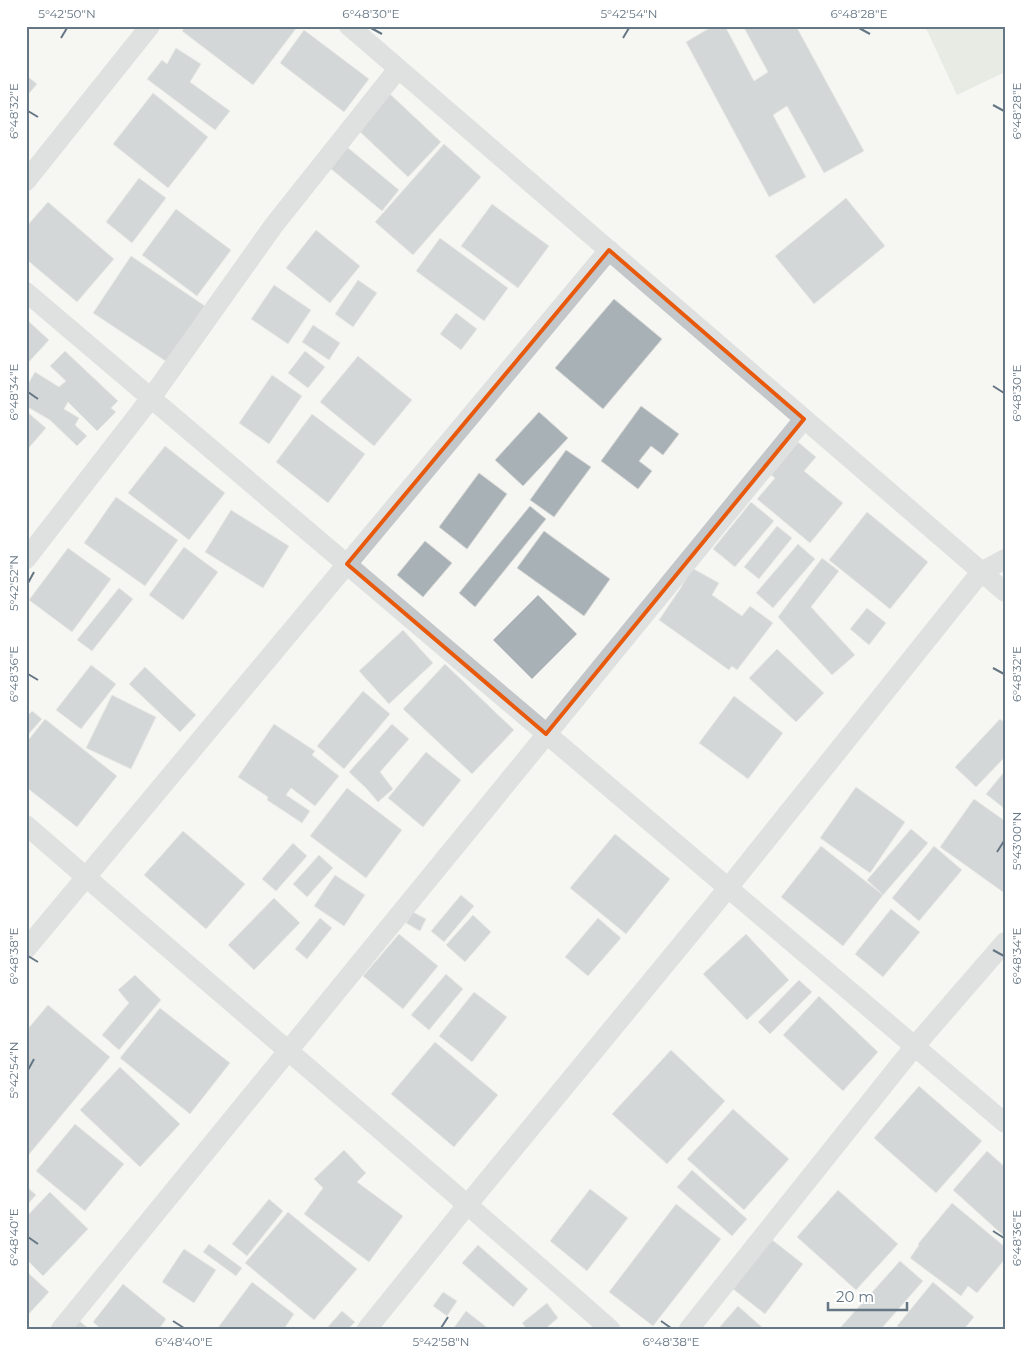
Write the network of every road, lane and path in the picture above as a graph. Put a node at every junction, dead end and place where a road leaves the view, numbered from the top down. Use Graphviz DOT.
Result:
graph roads {
  1 [pos="150,26"];
  2 [pos="349,26"];
  3 [pos="398,69"];
  4 [pos="26,181"];
  5 [pos="609,250"];
  6 [pos="26,292"];
  7 [pos="151,398"];
  8 [pos="804,419"];
  9 [pos="1005,559"];
  10 [pos="26,560"];
  11 [pos="347,564"];
  12 [pos="981,572"];
  13 [pos="1005,592"];
  14 [pos="546,734"];
  15 [pos="26,825"];
  16 [pos="86,877"];
  17 [pos="728,888"];
  18 [pos="1005,942"];
  19 [pos="26,949"];
  20 [pos="914,1047"];
  21 [pos="288,1051"];
  22 [pos="1005,1123"];
  23 [pos="468,1204"];
  24 [pos="61,1329"];
  25 [pos="367,1329"];
  26 [pos="610,1329"];
  27 [pos="689,1329"];
  1 -- 4 [label="street"];
  2 -- 3 [label="street"];
  3 -- 5 [label="street"];
  3 -- 7 [label="street"];
  5 -- 8 [label="street"];
  5 -- 11 [label="street"];
  6 -- 7 [label="street"];
  7 -- 10 [label="street"];
  7 -- 11 [label="street"];
  8 -- 12 [label="street"];
  8 -- 14 [label="street"];
  9 -- 12 [label="street"];
  11 -- 14 [label="street"];
  11 -- 16 [label="street"];
  12 -- 13 [label="street"];
  12 -- 17 [label="street"];
  14 -- 17 [label="street"];
  14 -- 21 [label="street"];
  15 -- 16 [label="street"];
  16 -- 19 [label="street"];
  16 -- 21 [label="street"];
  17 -- 20 [label="street"];
  17 -- 23 [label="street"];
  18 -- 20 [label="street"];
  20 -- 22 [label="street"];
  20 -- 27 [label="street"];
  21 -- 23 [label="street"];
  21 -- 24 [label="street"];
  23 -- 25 [label="street"];
  23 -- 26 [label="street"];
}
